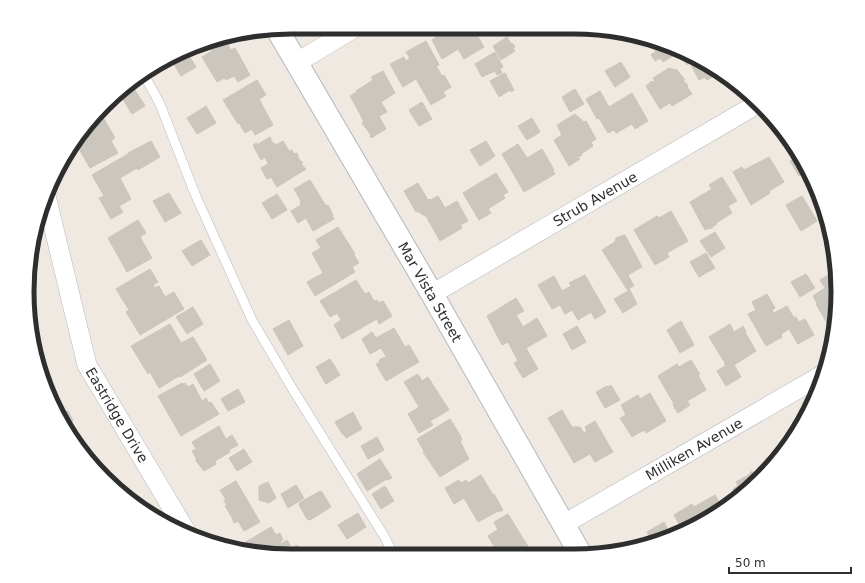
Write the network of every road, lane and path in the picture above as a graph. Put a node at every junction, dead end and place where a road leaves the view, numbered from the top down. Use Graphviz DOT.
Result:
graph roads {
  1 [pos="346,34"];
  2 [pos="280,35"];
  3 [pos="296,63"];
  4 [pos="146,79"];
  5 [pos="753,106"];
  6 [pos="49,207"];
  7 [pos="432,294"];
  8 [pos="815,379"];
  9 [pos="181,524"];
  10 [pos="564,524"];
  11 [pos="391,549"];
  12 [pos="575,549"];
  1 -- 3 [label="street"];
  2 -- 3 [label="street, Mar Vista Street"];
  3 -- 7 [label="street, Mar Vista Street"];
  4 -- 11 [label="lane"];
  5 -- 7 [label="street, Strub Avenue"];
  6 -- 9 [label="street, Eastridge Drive"];
  7 -- 10 [label="street, Mar Vista Street"];
  8 -- 10 [label="street, Milliken Avenue"];
  10 -- 12 [label="street, Mar Vista Street"];
}
